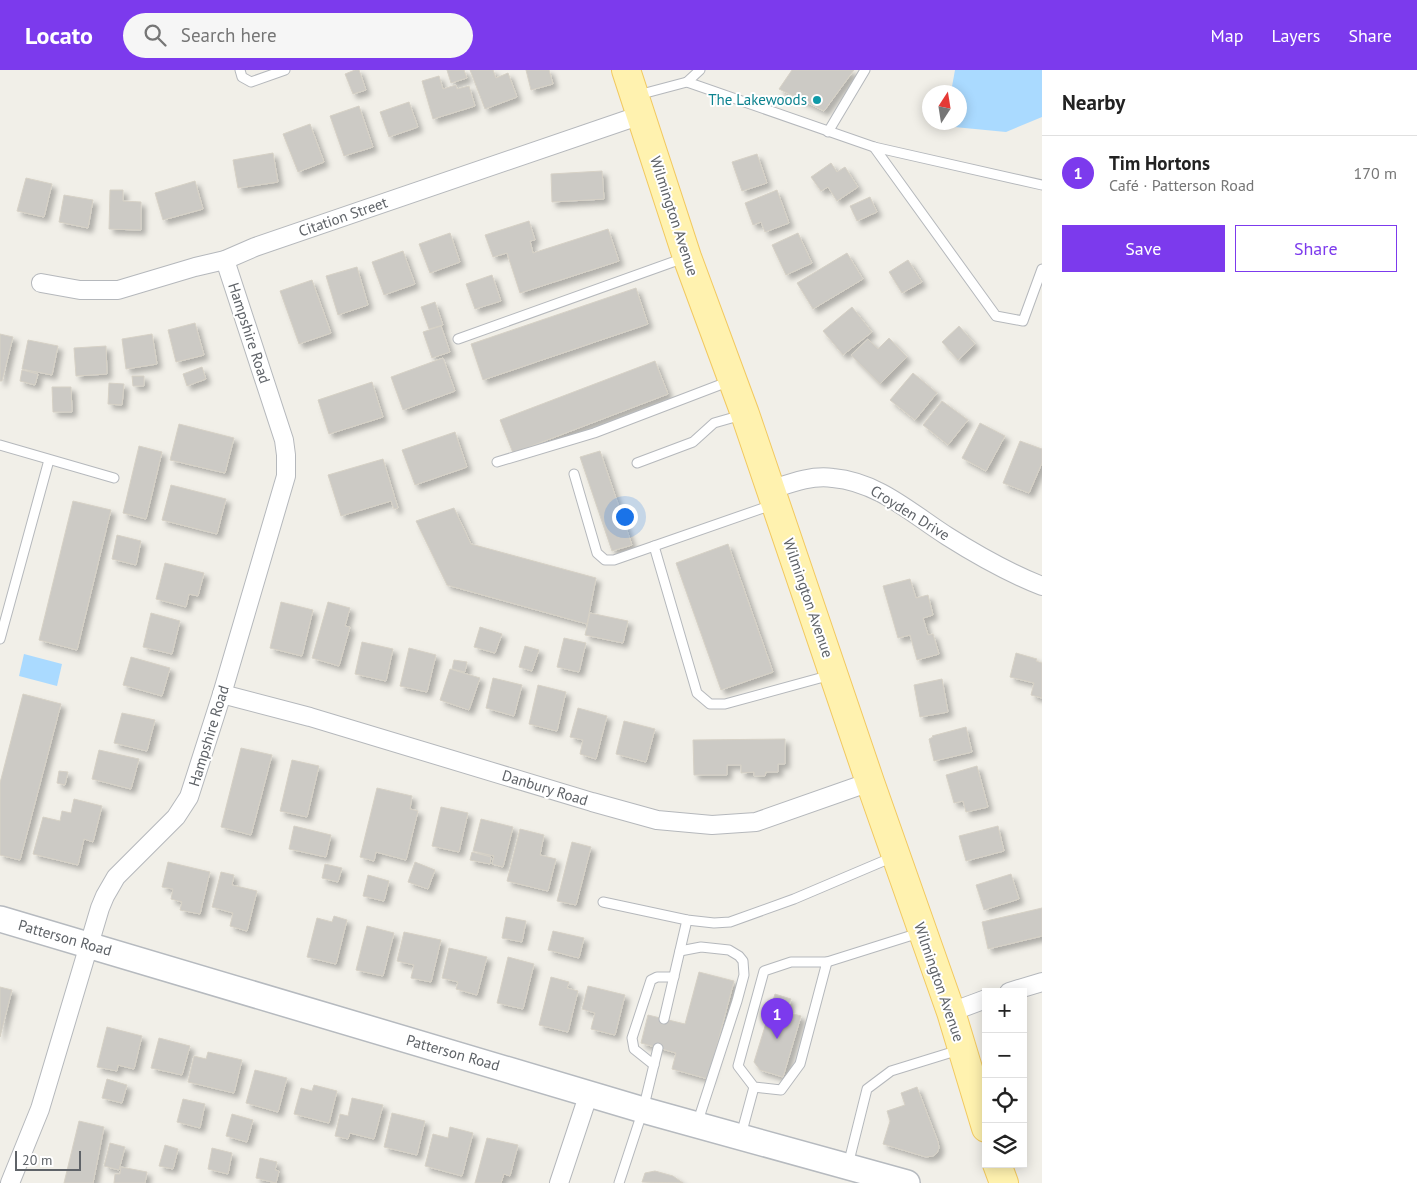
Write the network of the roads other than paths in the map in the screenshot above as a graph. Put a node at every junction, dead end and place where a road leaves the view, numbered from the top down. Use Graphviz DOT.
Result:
graph roads {
  1 [pos="240,70"];
  2 [pos="285,70"];
  3 [pos="626,70"];
  4 [pos="700,70"];
  5 [pos="865,70"];
  6 [pos="687,82"];
  7 [pos="638,106"];
  8 [pos="828,132"];
  9 [pos="874,146"];
  10 [pos="1042,185"];
  11 [pos="687,257"];
  12 [pos="224,260"];
  13 [pos="1042,269"];
  14 [pos="41,283"];
  15 [pos="458,339"];
  16 [pos="732,380"];
  17 [pos="744,414"];
  18 [pos="0,446"];
  19 [pos="49,460"];
  20 [pos="497,462"];
  21 [pos="636,463"];
  22 [pos="574,474"];
  23 [pos="114,478"];
  24 [pos="773,497"];
  25 [pos="654,546"];
  26 [pos="1042,586"];
  27 [pos="0,639"];
  28 [pos="834,674"];
  29 [pos="222,694"];
  30 [pos="870,782"];
  31 [pos="896,856"];
  32 [pos="603,902"];
  33 [pos="0,919"];
  34 [pos="687,920"];
  35 [pos="922,932"];
  36 [pos="90,946"];
  37 [pos="680,951"];
  38 [pos="827,962"];
  39 [pos="674,977"];
  40 [pos="1042,982"];
  41 [pos="1022,988"];
  42 [pos="982,1000"];
  43 [pos="951,1012"];
  44 [pos="664,1019"];
  45 [pos="658,1048"];
  46 [pos="962,1049"];
  47 [pos="654,1065"];
  48 [pos="754,1087"];
  49 [pos="589,1093"];
  50 [pos="643,1110"];
  51 [pos="984,1123"];
  52 [pos="696,1125"];
  53 [pos="741,1137"];
  54 [pos="848,1166"];
  55 [pos="998,1168"];
  56 [pos="875,1179"];
  57 [pos="10,1183"];
  58 [pos="560,1183"];
  59 [pos="619,1183"];
  60 [pos="907,1183"];
  61 [pos="1004,1183"];
  1 -- 2 [label="lane"];
  3 -- 7 [label="main road, Wilmington Avenue"];
  4 -- 6 [label="lane"];
  5 -- 8 [label="lane"];
  6 -- 7 [label="lane"];
  6 -- 8 [label="lane"];
  7 -- 11 [label="main road, Wilmington Avenue"];
  7 -- 12 [label="street, Citation Street"];
  8 -- 9 [label="lane"];
  9 -- 10 [label="lane"];
  9 -- 13 [label="lane"];
  11 -- 15 [label="lane"];
  11 -- 16 [label="main road, Wilmington Avenue"];
  12 -- 14 [label="street, Citation Street"];
  12 -- 29 [label="street, Hampshire Road"];
  16 -- 17 [label="main road, Wilmington Avenue"];
  16 -- 20 [label="lane"];
  17 -- 21 [label="lane"];
  17 -- 24 [label="main road, Wilmington Avenue"];
  18 -- 19 [label="lane"];
  19 -- 23 [label="lane"];
  19 -- 27 [label="lane"];
  22 -- 25 [label="lane"];
  24 -- 25 [label="lane"];
  24 -- 26 [label="street, Croyden Drive"];
  24 -- 28 [label="main road, Wilmington Avenue"];
  25 -- 28 [label="lane"];
  28 -- 30 [label="main road, Wilmington Avenue"];
  29 -- 30 [label="street, Danbury Road"];
  29 -- 36 [label="street, Hampshire Road"];
  30 -- 31 [label="main road, Wilmington Avenue"];
  31 -- 34 [label="lane"];
  31 -- 35 [label="main road, Wilmington Avenue"];
  32 -- 34 [label="lane"];
  33 -- 36 [label="main road, Patterson Road"];
  34 -- 37 [label="lane"];
  35 -- 38 [label="lane"];
  35 -- 43 [label="main road, Wilmington Avenue"];
  36 -- 49 [label="main road, Patterson Road"];
  36 -- 57 [label="street, Hampshire Road"];
  37 -- 39 [label="lane"];
  37 -- 52 [label="lane"];
  38 -- 48 [label="lane"];
  38 -- 48 [label="lane"];
  39 -- 44 [label="lane"];
  39 -- 47 [label="lane"];
  40 -- 41 [label="street"];
  42 -- 43 [label="street"];
  43 -- 46 [label="main road, Wilmington Avenue"];
  45 -- 47 [label="lane"];
  46 -- 51 [label="main road, Wilmington Avenue"];
  46 -- 54 [label="lane"];
  47 -- 50 [label="lane"];
  48 -- 53 [label="lane"];
  49 -- 50 [label="main road, Patterson Road"];
  49 -- 58 [label="street"];
  50 -- 52 [label="main road, Patterson Road"];
  50 -- 59 [label="lane"];
  52 -- 53 [label="main road, Patterson Road"];
  53 -- 54 [label="main road, Patterson Road"];
  54 -- 56 [label="main road, Patterson Road"];
  55 -- 61 [label="main road"];
  56 -- 60 [label="main road, Patterson Road"];
}
